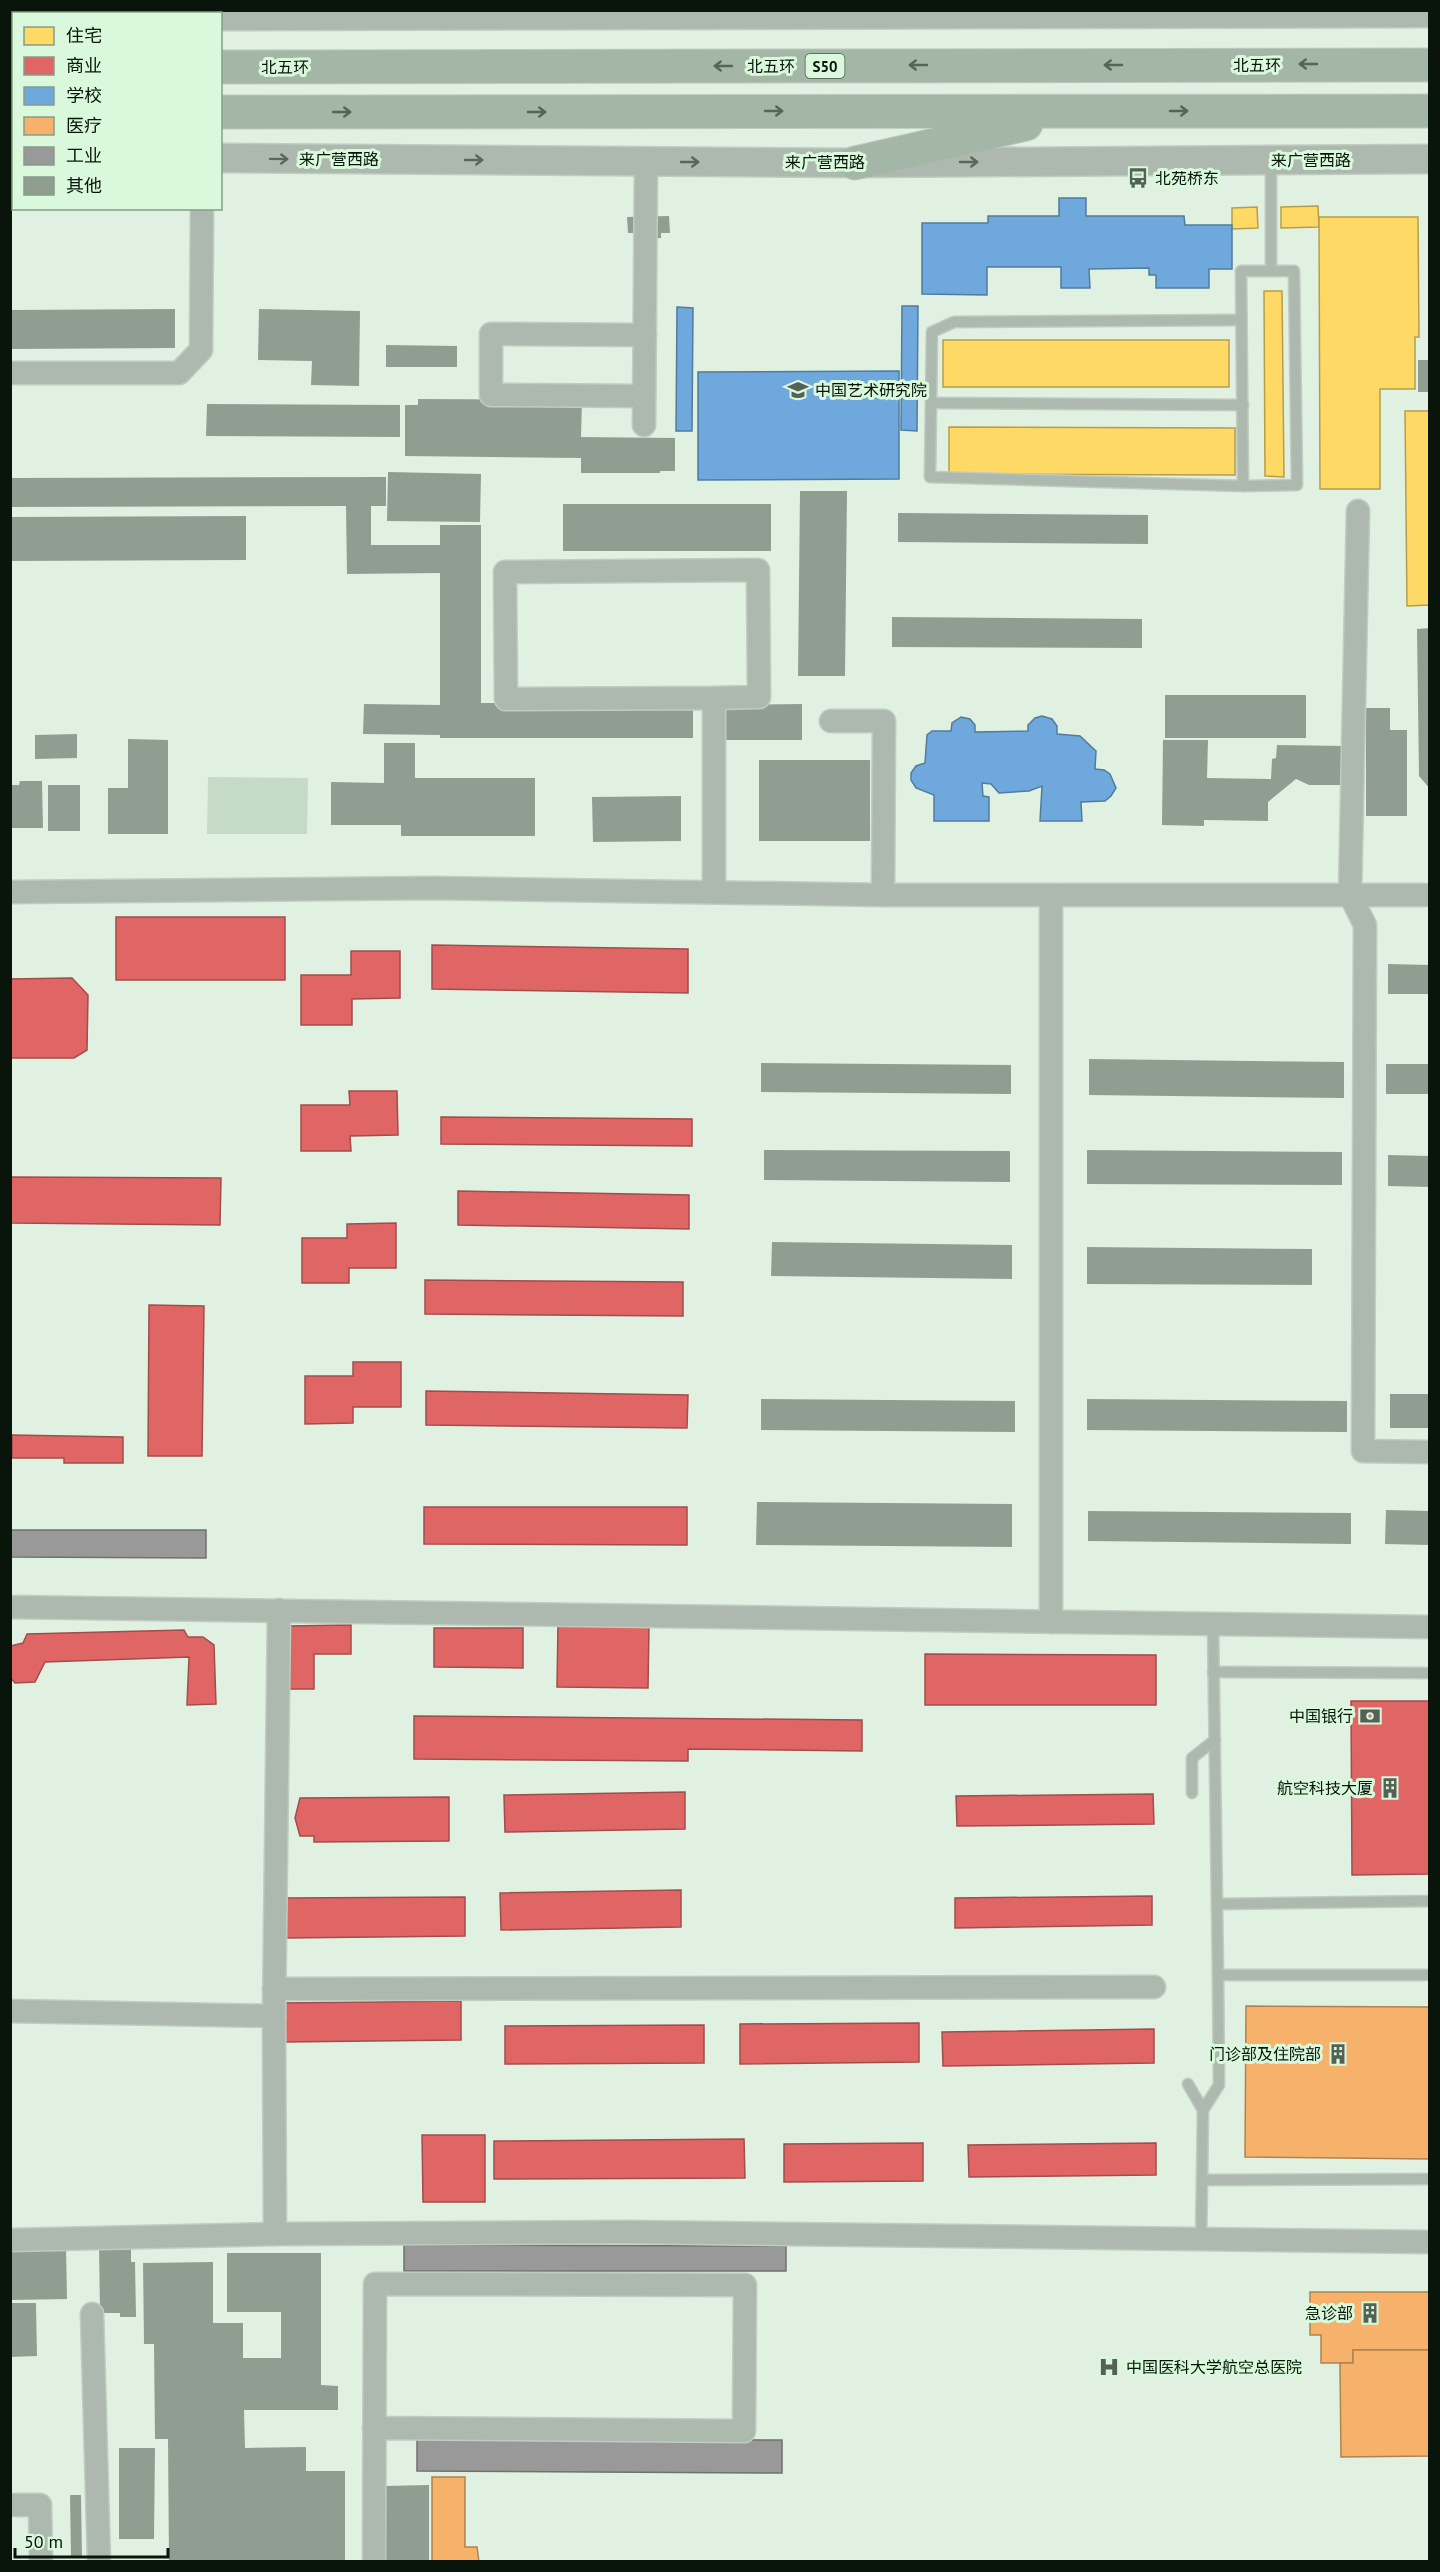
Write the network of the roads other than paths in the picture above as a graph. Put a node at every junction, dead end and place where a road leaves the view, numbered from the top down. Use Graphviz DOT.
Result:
graph roads {
  1 [pos="1259,12"];
  2 [pos="1430,13"];
  3 [pos="222,16"];
  4 [pos="1430,54"];
  5 [pos="1360,64"];
  6 [pos="1430,64"];
  7 [pos="222,67"];
  8 [pos="1086,111"];
  9 [pos="1430,111"];
  10 [pos="222,112"];
  11 [pos="222,158"];
  12 [pos="1430,159"];
  13 [pos="1271,160"];
  14 [pos="646,161"];
  15 [pos="855,163"];
  16 [pos="202,210"];
  17 [pos="1272,271"];
  18 [pos="1241,320"];
  19 [pos="645,335"];
  20 [pos="10,373"];
  21 [pos="645,396"];
  22 [pos="931,402"];
  23 [pos="1242,405"];
  24 [pos="644,425"];
  25 [pos="1243,486"];
  26 [pos="1358,511"];
  27 [pos="714,698"];
  28 [pos="831,721"];
  29 [pos="10,892"];
  30 [pos="714,892"];
  31 [pos="883,895"];
  32 [pos="1051,895"];
  33 [pos="1350,895"];
  34 [pos="1430,895"];
  35 [pos="1430,1452"];
  36 [pos="10,1607"];
  37 [pos="279,1610"];
  38 [pos="1051,1622"];
  39 [pos="1213,1624"];
  40 [pos="1430,1627"];
  41 [pos="1214,1672"];
  42 [pos="1430,1673"];
  43 [pos="1215,1740"];
  44 [pos="1192,1793"];
  45 [pos="1430,1901"];
  46 [pos="1217,1904"];
  47 [pos="1218,1975"];
  48 [pos="1430,1975"];
  49 [pos="1154,1987"];
  50 [pos="274,1989"];
  51 [pos="10,2011"];
  52 [pos="274,2016"];
  53 [pos="1188,2084"];
  54 [pos="1203,2110"];
  55 [pos="1430,2179"];
  56 [pos="1202,2180"];
  57 [pos="274,2234"];
  58 [pos="10,2240"];
  59 [pos="1201,2240"];
  60 [pos="1430,2242"];
  61 [pos="92,2314"];
  62 [pos="374,2428"];
  63 [pos="10,2505"];
  64 [pos="41,2562"];
  65 [pos="99,2562"];
  66 [pos="374,2562"];
  1 -- 2 [label="street"];
  1 -- 3 [label="street"];
  4 -- 5 [label="highway"];
  5 -- 6 [label="highway, 北五环 / S50"];
  5 -- 7 [label="highway, 北五环 / S50, one-way"];
  8 -- 9 [label="highway, one-way"];
  10 -- 8 [label="highway, one-way"];
  8 -- 15 [label="highway"];
  11 -- 14 [label="street, 来广营西路, one-way"];
  12 -- 13 [label="street, 来广营西路"];
  15 -- 13 [label="street, 来广营西路, one-way"];
  13 -- 17 [label="lane"];
  14 -- 15 [label="street, 来广营西路, one-way"];
  14 -- 19 [label="street"];
  16 -- 20 [label="street"];
  17 -- 18 [label="lane"];
  17 -- 25 [label="lane"];
  18 -- 22 [label="lane"];
  18 -- 23 [label="lane"];
  19 -- 21 [label="street"];
  19 -- 21 [label="street"];
  21 -- 24 [label="street"];
  22 -- 23 [label="lane"];
  22 -- 25 [label="lane"];
  23 -- 25 [label="lane"];
  26 -- 33 [label="street"];
  27 -- 27 [label="street"];
  27 -- 30 [label="street"];
  28 -- 31 [label="street"];
  29 -- 30 [label="street"];
  30 -- 31 [label="street"];
  31 -- 32 [label="street"];
  32 -- 33 [label="street"];
  32 -- 38 [label="street"];
  33 -- 34 [label="street"];
  33 -- 35 [label="street"];
  36 -- 37 [label="street"];
  37 -- 38 [label="street"];
  37 -- 50 [label="street"];
  38 -- 39 [label="street"];
  39 -- 40 [label="street"];
  39 -- 41 [label="lane"];
  41 -- 42 [label="lane"];
  41 -- 43 [label="lane"];
  43 -- 44 [label="lane"];
  43 -- 46 [label="lane"];
  45 -- 46 [label="lane"];
  46 -- 47 [label="lane"];
  47 -- 48 [label="lane"];
  47 -- 54 [label="lane"];
  49 -- 50 [label="street"];
  50 -- 52 [label="street"];
  51 -- 52 [label="street"];
  52 -- 57 [label="street"];
  53 -- 54 [label="lane"];
  54 -- 56 [label="lane"];
  55 -- 56 [label="lane"];
  56 -- 59 [label="lane"];
  57 -- 58 [label="street"];
  57 -- 59 [label="street"];
  59 -- 60 [label="street"];
  61 -- 65 [label="street"];
  62 -- 62 [label="street"];
  62 -- 66 [label="street"];
  63 -- 64 [label="street"];
}
